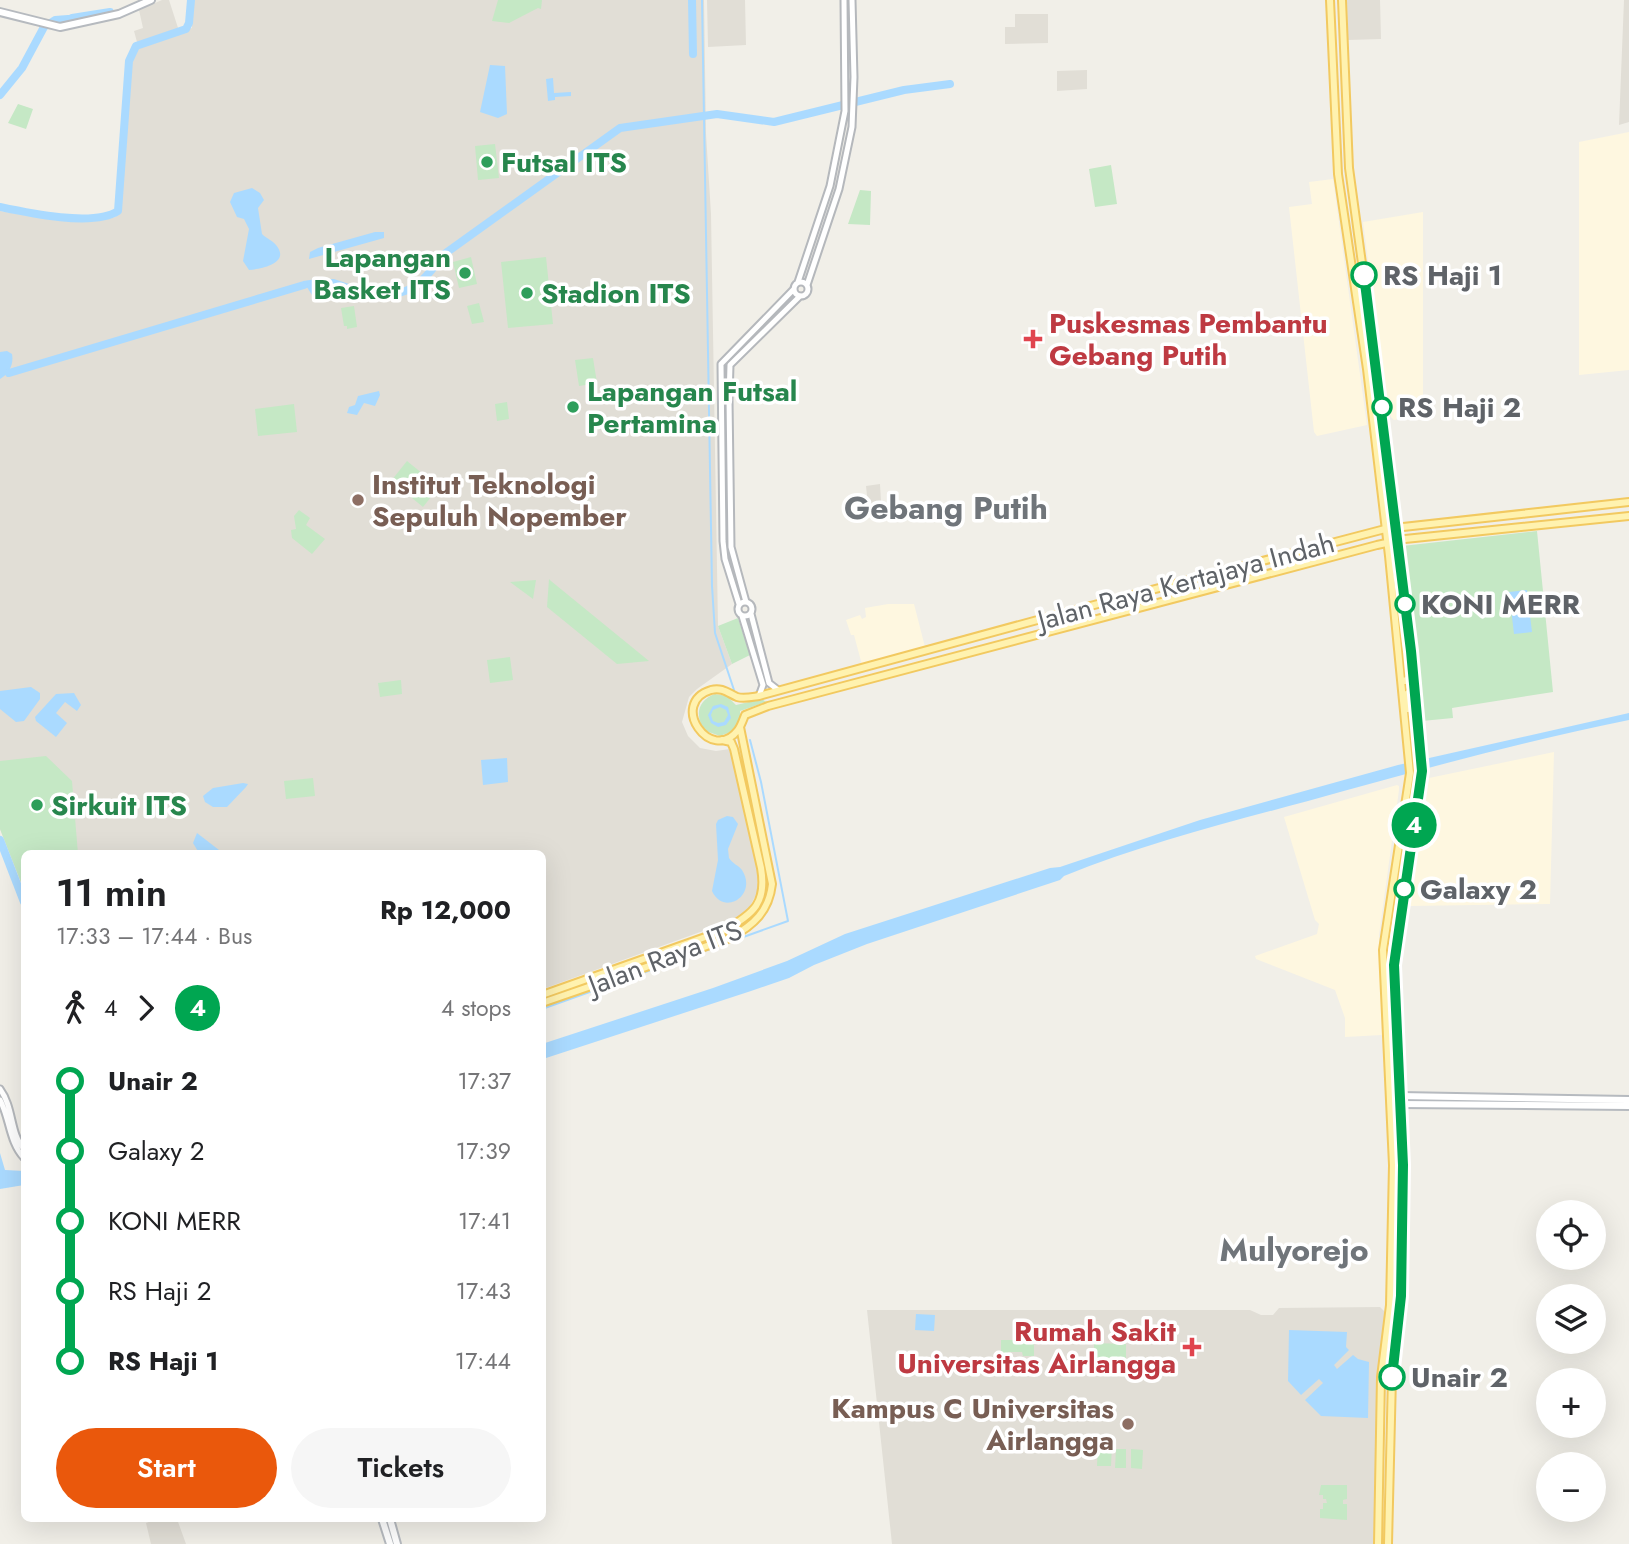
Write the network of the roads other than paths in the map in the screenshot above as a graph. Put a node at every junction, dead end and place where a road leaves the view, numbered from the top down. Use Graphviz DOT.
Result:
graph roads {
  1 [pos="151,0"];
  2 [pos="844,0"];
  3 [pos="852,0"];
  4 [pos="1330,0"];
  5 [pos="1342,0"];
  6 [pos="0,12"];
  7 [pos="1345,100"];
  8 [pos="1334,101"];
  9 [pos="1346,111"];
  10 [pos="1335,112"];
  11 [pos="841,135"];
  12 [pos="850,138"];
  13 [pos="830,186"];
  14 [pos="839,188"];
  15 [pos="797,282"];
  16 [pos="807,285"];
  17 [pos="793,289"];
  18 [pos="800,296"];
  19 [pos="1376,361"];
  20 [pos="1366,362"];
  21 [pos="720,411"];
  22 [pos="729,411"];
  23 [pos="731,486"];
  24 [pos="722,487"];
  25 [pos="1629,502"];
  26 [pos="1552,510"];
  27 [pos="1534,512"];
  28 [pos="1629,516"];
  29 [pos="1553,524"];
  30 [pos="1536,526"];
  31 [pos="1395,527"];
  32 [pos="1385,529"];
  33 [pos="1397,541"];
  34 [pos="1387,543"];
  35 [pos="1189,580"];
  36 [pos="1192,593"];
  37 [pos="742,603"];
  38 [pos="751,614"];
  39 [pos="742,616"];
  40 [pos="980,636"];
  41 [pos="984,649"];
  42 [pos="1411,651"];
  43 [pos="1401,680"];
  44 [pos="777,691"];
  45 [pos="1414,692"];
  46 [pos="762,695"];
  47 [pos="779,703"];
  48 [pos="768,706"];
  49 [pos="740,727"];
  50 [pos="1407,731"];
  51 [pos="720,740"];
  52 [pos="761,826"];
  53 [pos="753,828"];
  54 [pos="763,836"];
  55 [pos="755,837"];
  56 [pos="631,963"];
  57 [pos="641,964"];
  58 [pos="635,970"];
  59 [pos="546,994"];
  60 [pos="546,1002"];
  61 [pos="1396,1031"];
  62 [pos="1386,1035"];
  63 [pos="0,1089"];
  64 [pos="0,1100"];
  65 [pos="1400,1100"];
  66 [pos="1629,1100"];
  67 [pos="1538,1102"];
  68 [pos="1629,1106"];
  69 [pos="21,1144"];
  70 [pos="21,1154"];
  71 [pos="1393,1165"];
  72 [pos="1403,1165"];
  73 [pos="383,1522"];
  74 [pos="391,1522"];
  75 [pos="390,1544"];
  76 [pos="397,1544"];
  77 [pos="1378,1544"];
  78 [pos="1388,1544"];
  1 -- 6 [label="main road"];
  2 -- 11 [label="street"];
  3 -- 12 [label="street"];
  4 -- 8 [label="main road"];
  5 -- 7 [label="main road"];
  7 -- 8 [label="main road"];
  7 -- 9 [label="main road"];
  8 -- 10 [label="main road"];
  9 -- 10 [label="main road"];
  9 -- 19 [label="main road"];
  10 -- 20 [label="main road"];
  11 -- 12 [label="street"];
  11 -- 13 [label="street"];
  12 -- 14 [label="street"];
  13 -- 14 [label="street"];
  13 -- 15 [label="street"];
  14 -- 16 [label="street"];
  15 -- 16 [label="street"];
  15 -- 17 [label="street"];
  16 -- 18 [label="street"];
  17 -- 18 [label="street"];
  17 -- 21 [label="street"];
  18 -- 22 [label="street"];
  19 -- 20 [label="main road"];
  19 -- 31 [label="main road"];
  20 -- 32 [label="main road"];
  21 -- 22 [label="street"];
  21 -- 24 [label="street"];
  22 -- 23 [label="street"];
  23 -- 24 [label="street"];
  23 -- 37 [label="street"];
  24 -- 37 [label="street"];
  25 -- 26 [label="main road, Jalan Raya Kertajaya Indah"];
  26 -- 27 [label="main road, Jalan Raya Kertajaya Indah"];
  26 -- 29 [label="main road"];
  27 -- 30 [label="main road"];
  27 -- 31 [label="main road, Jalan Raya Kertajaya Indah"];
  28 -- 29 [label="main road, Jalan Raya Kertajaya Indah"];
  29 -- 30 [label="main road, Jalan Raya Kertajaya Indah"];
  30 -- 33 [label="main road, Jalan Raya Kertajaya Indah"];
  31 -- 32 [label="main road, Jalan Raya Kertajaya Indah"];
  31 -- 33 [label="main road"];
  32 -- 34 [label="main road"];
  32 -- 35 [label="main road, Jalan Raya Kertajaya Indah"];
  33 -- 34 [label="main road, Jalan Raya Kertajaya Indah"];
  33 -- 42 [label="main road"];
  34 -- 36 [label="main road, Jalan Raya Kertajaya Indah"];
  34 -- 43 [label="main road"];
  35 -- 36 [label="main road"];
  35 -- 40 [label="main road, Jalan Raya Kertajaya Indah"];
  36 -- 41 [label="main road, Jalan Raya Kertajaya Indah"];
  37 -- 38 [label="street"];
  37 -- 39 [label="street"];
  38 -- 39 [label="street"];
  38 -- 44 [label="street"];
  39 -- 46 [label="street"];
  40 -- 41 [label="main road"];
  40 -- 44 [label="main road, Jalan Raya Kertajaya Indah"];
  41 -- 47 [label="main road, Jalan Raya Kertajaya Indah"];
  42 -- 43 [label="main road"];
  42 -- 45 [label="main road"];
  43 -- 50 [label="main road"];
  44 -- 46 [label="main road, Jalan Raya Kertajaya Indah"];
  44 -- 47 [label="main road"];
  45 -- 50 [label="main road"];
  45 -- 61 [label="main road"];
  46 -- 48 [label="main road"];
  46 -- 51 [label="main road, Jalan Raya Kertajaya Indah"];
  47 -- 48 [label="main road, Jalan Raya Kertajaya Indah"];
  48 -- 49 [label="main road, Jalan Raya Kertajaya Indah"];
  49 -- 51 [label="main road"];
  49 -- 52 [label="main road, Jalan Raya ITS"];
  50 -- 62 [label="main road"];
  51 -- 53 [label="main road, Jalan Raya ITS"];
  52 -- 53 [label="main road"];
  52 -- 54 [label="main road, Jalan Raya ITS"];
  53 -- 55 [label="main road, Jalan Raya ITS"];
  54 -- 55 [label="main road"];
  54 -- 57 [label="main road, Jalan Raya ITS"];
  55 -- 57 [label="main road, Jalan Raya ITS"];
  56 -- 57 [label="main road, Jalan Raya ITS"];
  56 -- 58 [label="main road"];
  56 -- 59 [label="main road, Jalan Raya ITS"];
  57 -- 58 [label="main road, Jalan Raya ITS"];
  58 -- 60 [label="main road, Jalan Raya ITS"];
  61 -- 62 [label="main road"];
  61 -- 65 [label="main road"];
  62 -- 71 [label="main road"];
  63 -- 69 [label="street"];
  64 -- 70 [label="street"];
  65 -- 67 [label="main road"];
  65 -- 72 [label="main road"];
  66 -- 67 [label="main road"];
  67 -- 68 [label="main road"];
  71 -- 72 [label="main road"];
  71 -- 77 [label="main road"];
  72 -- 78 [label="main road"];
  73 -- 75 [label="main road"];
  74 -- 76 [label="main road"];
}
